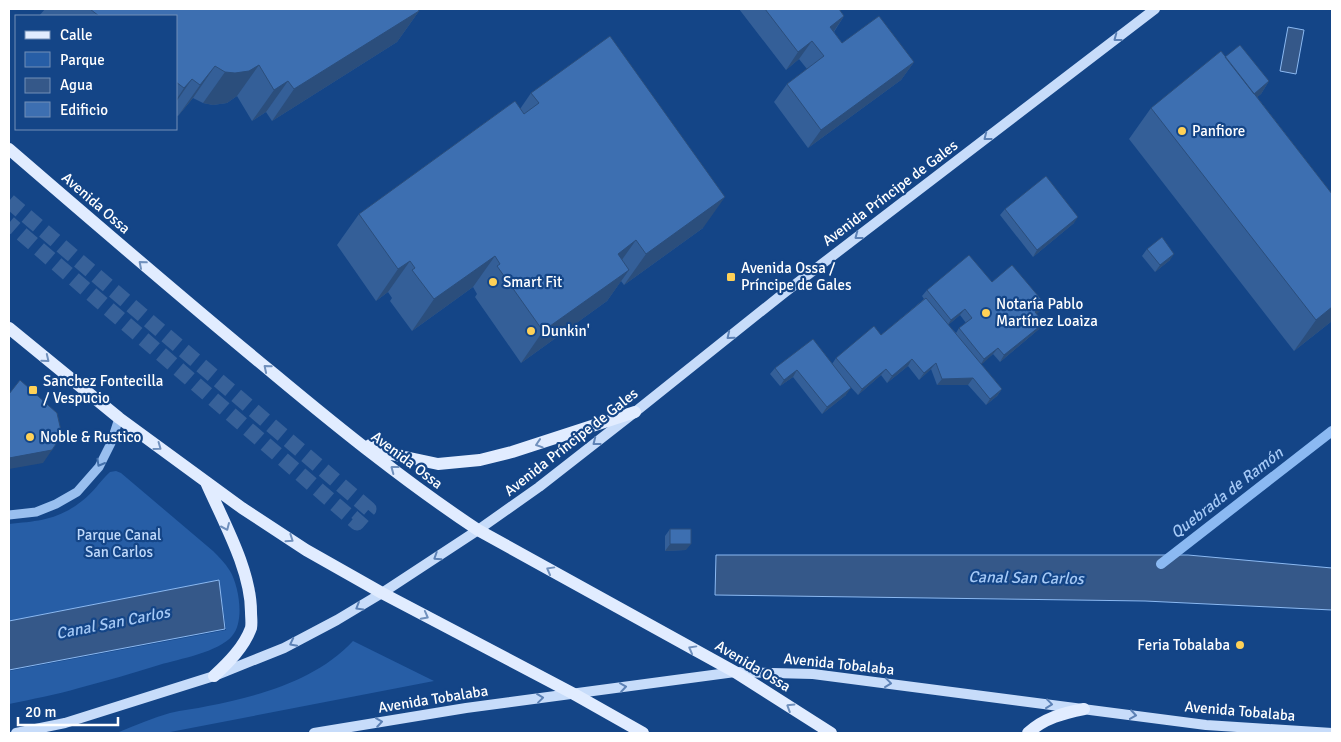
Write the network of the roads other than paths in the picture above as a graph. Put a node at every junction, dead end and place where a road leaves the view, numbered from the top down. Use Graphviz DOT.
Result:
graph roads {
  1 [pos="1155,9"];
  2 [pos="9,149"];
  3 [pos="9,328"];
  4 [pos="635,412"];
  5 [pos="119,418"];
  6 [pos="349,436"];
  7 [pos="206,482"];
  8 [pos="9,515"];
  9 [pos="478,530"];
  10 [pos="382,593"];
  11 [pos="735,672"];
  12 [pos="214,676"];
  13 [pos="574,694"];
  14 [pos="1084,709"];
  15 [pos="16,733"];
  16 [pos="314,733"];
  17 [pos="643,733"];
  18 [pos="831,733"];
  19 [pos="1028,733"];
  20 [pos="1332,733"];
  1 -- 4 [label="main road, Avenida Príncipe de Gales, one-way"];
  6 -- 2 [label="main road, Avenida Ossa, one-way"];
  3 -- 5 [label="main road, one-way"];
  4 -- 6 [label="main road, one-way"];
  4 -- 9 [label="main road, Avenida Príncipe de Gales, one-way"];
  5 -- 7 [label="main road, one-way"];
  5 -- 8 [label="street, one-way"];
  9 -- 6 [label="main road, Avenida Ossa, one-way"];
  7 -- 10 [label="main road, one-way"];
  7 -- 12 [label="main road, one-way"];
  9 -- 10 [label="main road, one-way"];
  11 -- 9 [label="main road, Avenida Ossa, one-way"];
  10 -- 12 [label="main road, one-way"];
  10 -- 13 [label="main road, one-way"];
  13 -- 11 [label="main road, Avenida Tobalaba, one-way"];
  11 -- 14 [label="main road, Avenida Tobalaba, one-way"];
  18 -- 11 [label="main road, Avenida Ossa, one-way"];
  12 -- 15 [label="main road"];
  16 -- 13 [label="main road, Avenida Tobalaba, one-way"];
  13 -- 17 [label="main road"];
  14 -- 19 [label="main road"];
  14 -- 20 [label="main road, Avenida Tobalaba, one-way"];
}
